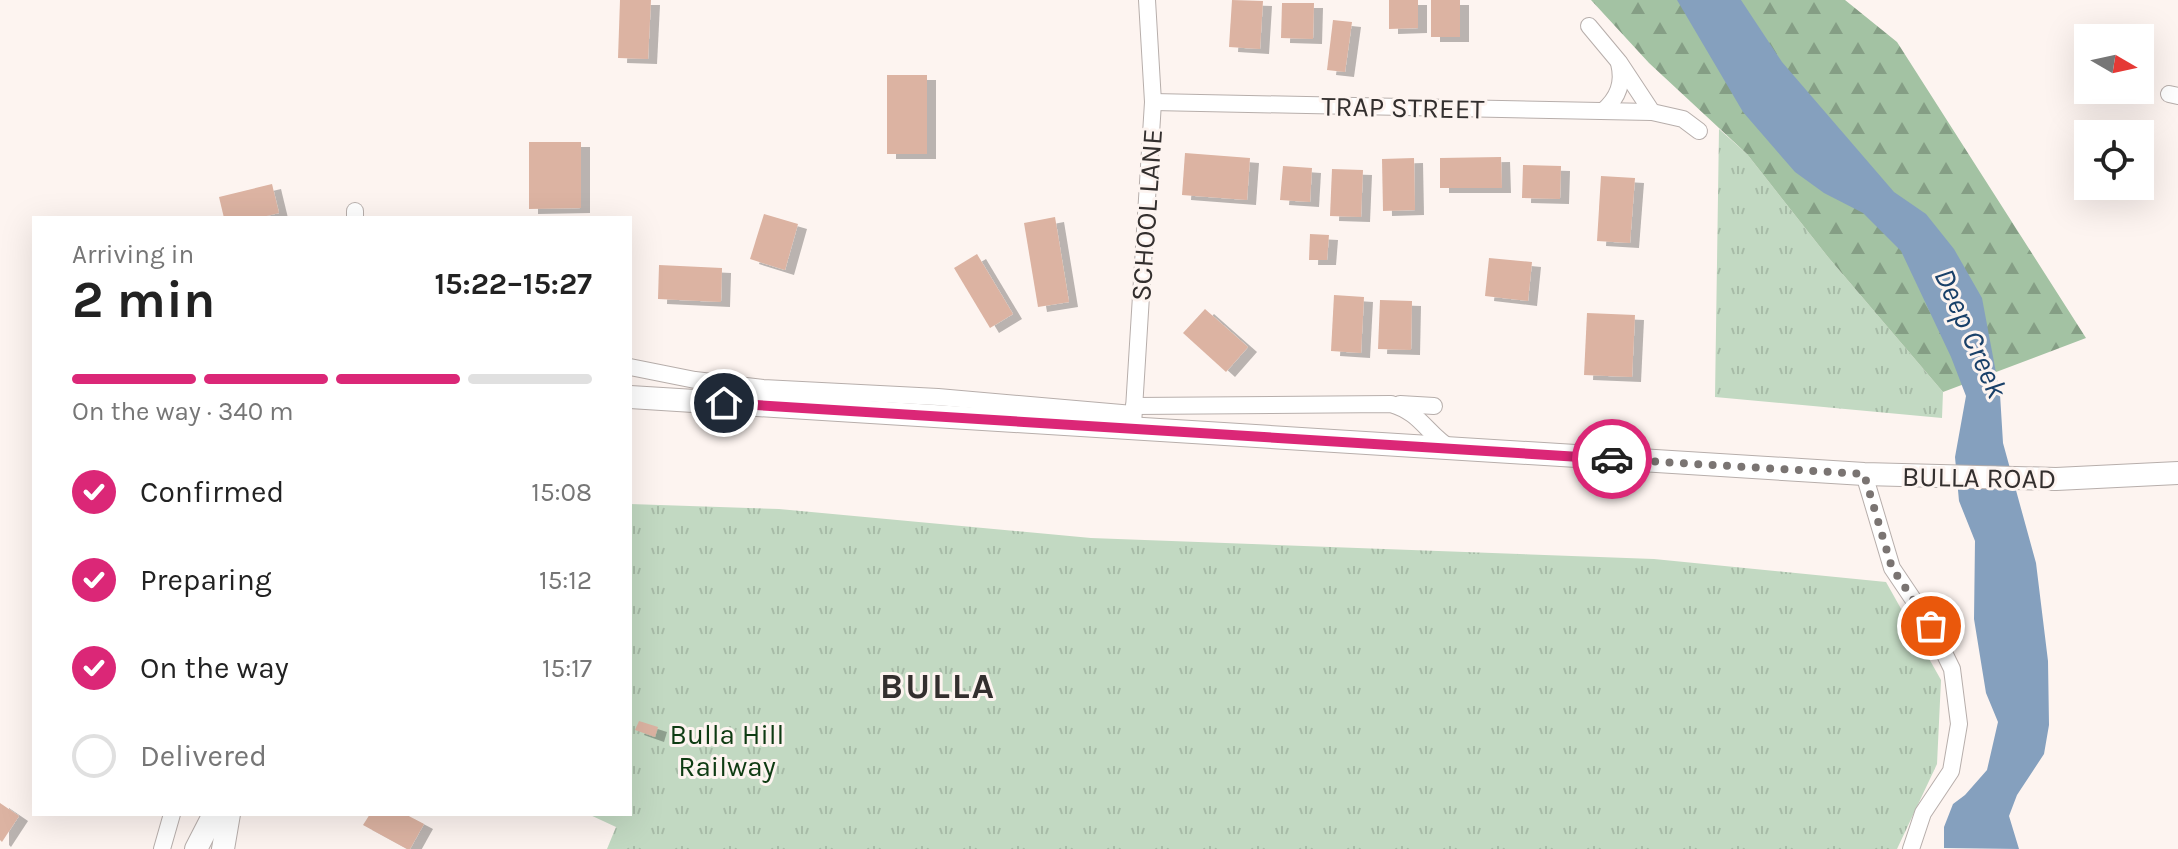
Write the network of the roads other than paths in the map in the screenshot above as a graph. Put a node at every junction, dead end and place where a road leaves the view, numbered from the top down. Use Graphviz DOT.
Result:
graph roads {
  1 [pos="1147,0"];
  2 [pos="1589,26"];
  3 [pos="1619,62"];
  4 [pos="1153,102"];
  5 [pos="1603,111"];
  6 [pos="1652,112"];
  7 [pos="1699,131"];
  8 [pos="632,367"];
  9 [pos="632,397"];
  10 [pos="1391,404"];
  11 [pos="1434,406"];
  12 [pos="1133,417"];
  13 [pos="1454,450"];
  14 [pos="2178,473"];
  15 [pos="1864,474"];
  16 [pos="171,816"];
  17 [pos="213,816"];
  18 [pos="229,816"];
  19 [pos="162,849"];
  20 [pos="196,849"];
  21 [pos="223,849"];
  22 [pos="1911,849"];
  1 -- 4 [label="street, SCHOOL LANE"];
  2 -- 3 [label="street"];
  3 -- 5 [label="street"];
  3 -- 6 [label="street"];
  4 -- 5 [label="street, TRAP STREET"];
  4 -- 12 [label="street, SCHOOL LANE"];
  5 -- 6 [label="street, TRAP STREET"];
  6 -- 7 [label="street, TRAP STREET"];
  8 -- 12 [label="street, BULLA ROAD"];
  9 -- 12 [label="main road, BULLA ROAD"];
  10 -- 11 [label="street"];
  10 -- 12 [label="street"];
  10 -- 13 [label="street"];
  12 -- 13 [label="main road, BULLA ROAD"];
  13 -- 15 [label="main road, BULLA ROAD"];
  14 -- 15 [label="main road, BULLA ROAD"];
  15 -- 22 [label="street"];
  16 -- 19 [label="street"];
  17 -- 20 [label="main road"];
  18 -- 21 [label="main road"];
}
